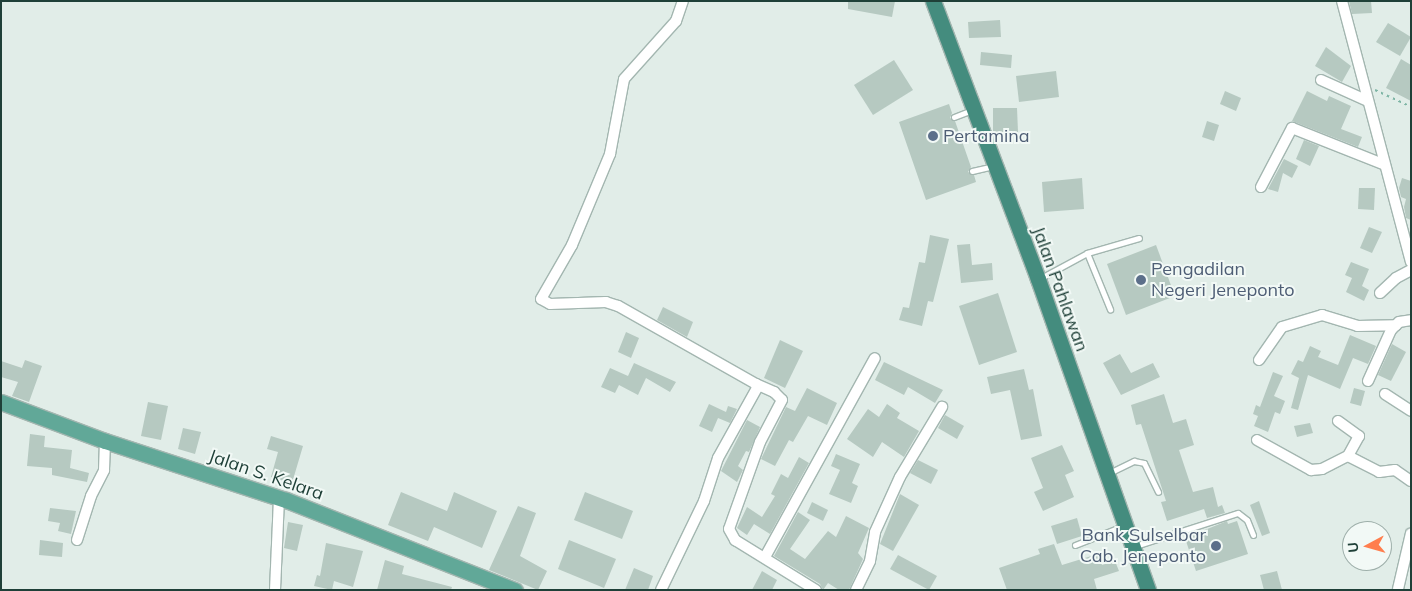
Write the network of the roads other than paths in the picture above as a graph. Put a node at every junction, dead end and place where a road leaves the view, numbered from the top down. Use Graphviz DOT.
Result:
graph roads {
  1 [pos="683,1"];
  2 [pos="932,1"];
  3 [pos="1342,1"];
  4 [pos="1321,80"];
  5 [pos="1368,100"];
  6 [pos="974,109"];
  7 [pos="954,116"];
  8 [pos="1382,164"];
  9 [pos="995,166"];
  10 [pos="972,171"];
  11 [pos="1261,187"];
  12 [pos="1139,238"];
  13 [pos="1087,253"];
  14 [pos="1411,262"];
  15 [pos="1411,270"];
  16 [pos="1038,279"];
  17 [pos="1380,293"];
  18 [pos="1110,308"];
  19 [pos="1411,320"];
  20 [pos="1396,325"];
  21 [pos="875,358"];
  22 [pos="1259,360"];
  23 [pos="1368,381"];
  24 [pos="756,384"];
  25 [pos="1385,394"];
  26 [pos="1,402"];
  27 [pos="942,407"];
  28 [pos="1411,411"];
  29 [pos="1338,421"];
  30 [pos="1257,440"];
  31 [pos="105,441"];
  32 [pos="1348,456"];
  33 [pos="1108,473"];
  34 [pos="1411,480"];
  35 [pos="1158,492"];
  36 [pos="279,498"];
  37 [pos="1126,525"];
  38 [pos="1411,533"];
  39 [pos="1253,535"];
  40 [pos="78,540"];
  41 [pos="1074,545"];
  42 [pos="1134,547"];
  43 [pos="765,557"];
  44 [pos="1398,589"];
  45 [pos="275,590"];
  46 [pos="516,590"];
  47 [pos="661,590"];
  48 [pos="816,590"];
  49 [pos="856,590"];
  50 [pos="1148,590"];
  1 -- 24 [label="street"];
  2 -- 6 [label="highway, Jalan Pahlawan"];
  3 -- 5 [label="street"];
  4 -- 5 [label="street"];
  5 -- 8 [label="street"];
  6 -- 7 [label="lane"];
  6 -- 9 [label="highway, Jalan Pahlawan"];
  8 -- 11 [label="street"];
  8 -- 14 [label="street"];
  9 -- 10 [label="lane"];
  9 -- 16 [label="highway, Jalan Pahlawan"];
  12 -- 13 [label="lane"];
  13 -- 16 [label="lane"];
  13 -- 18 [label="lane"];
  15 -- 17 [label="street"];
  16 -- 33 [label="highway, Jalan Pahlawan"];
  19 -- 20 [label="street"];
  20 -- 22 [label="street"];
  20 -- 23 [label="street"];
  21 -- 43 [label="street"];
  24 -- 43 [label="street"];
  24 -- 47 [label="street"];
  25 -- 28 [label="street"];
  26 -- 31 [label="main road, Jalan S. Kelara"];
  27 -- 49 [label="street"];
  29 -- 32 [label="street"];
  30 -- 32 [label="street"];
  31 -- 36 [label="main road, Jalan S. Kelara"];
  31 -- 40 [label="street"];
  32 -- 34 [label="street"];
  33 -- 35 [label="lane"];
  33 -- 37 [label="highway, Jalan Pahlawan"];
  36 -- 45 [label="street"];
  36 -- 46 [label="main road, Jalan S. Kelara"];
  37 -- 41 [label="lane"];
  37 -- 42 [label="highway, Jalan Pahlawan"];
  38 -- 44 [label="street"];
  39 -- 42 [label="lane"];
  42 -- 50 [label="highway, Jalan Pahlawan"];
  43 -- 48 [label="street"];
}
